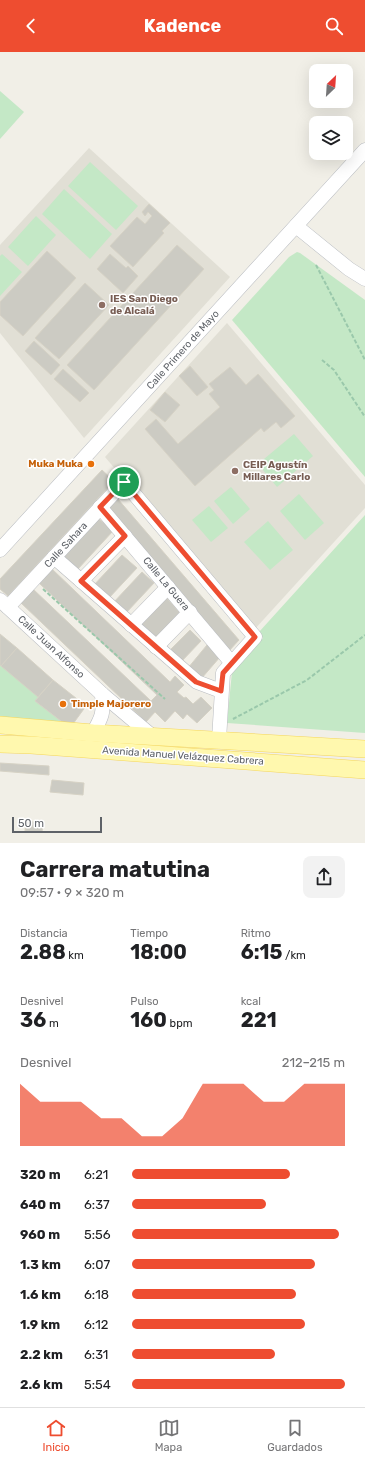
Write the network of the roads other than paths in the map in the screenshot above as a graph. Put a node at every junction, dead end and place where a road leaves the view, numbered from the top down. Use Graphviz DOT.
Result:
graph roads {
  1 [pos="365,150"];
  2 [pos="296,226"];
  3 [pos="365,279"];
  4 [pos="100,507"];
  5 [pos="125,536"];
  6 [pos="0,550"];
  7 [pos="54,557"];
  8 [pos="81,581"];
  9 [pos="168,587"];
  10 [pos="4,604"];
  11 [pos="190,612"];
  12 [pos="131,625"];
  13 [pos="156,647"];
  14 [pos="231,662"];
  15 [pos="221,691"];
  16 [pos="102,694"];
  17 [pos="0,725"];
  18 [pos="93,733"];
  19 [pos="152,736"];
  20 [pos="219,740"];
  21 [pos="0,744"];
  22 [pos="365,749"];
  23 [pos="365,770"];
  1 -- 2 [label="street, Calle Primero de Mayo"];
  2 -- 3 [label="street"];
  2 -- 6 [label="street, Calle Primero de Mayo"];
  4 -- 5 [label="street, Calle La Guera"];
  4 -- 7 [label="street, Calle Sahara"];
  4 -- 14 [label="street, Calle Sahara"];
  5 -- 8 [label="street"];
  5 -- 9 [label="street, Calle La Guera"];
  7 -- 8 [label="street"];
  7 -- 10 [label="street, Calle Sahara"];
  8 -- 12 [label="street"];
  9 -- 11 [label="street, Calle La Guera"];
  9 -- 12 [label="street"];
  10 -- 16 [label="street, Calle Juan Alfonso"];
  11 -- 13 [label="street"];
  11 -- 14 [label="street, Calle La Guera"];
  12 -- 13 [label="street"];
  13 -- 15 [label="street"];
  14 -- 15 [label="street"];
  15 -- 20 [label="street"];
  16 -- 18 [label="street"];
  16 -- 19 [label="street, Calle Juan Alfonso"];
  17 -- 18 [label="main road, Avenida Manuel Velázquez Cabrera"];
  18 -- 19 [label="main road, Avenida Manuel Velázquez Cabrera"];
  19 -- 20 [label="main road, Avenida Manuel Velázquez Cabrera"];
  20 -- 22 [label="main road, Avenida Manuel Velázquez Cabrera"];
  21 -- 23 [label="main road, Avenida Manuel Velázquez Cabrera"];
}
